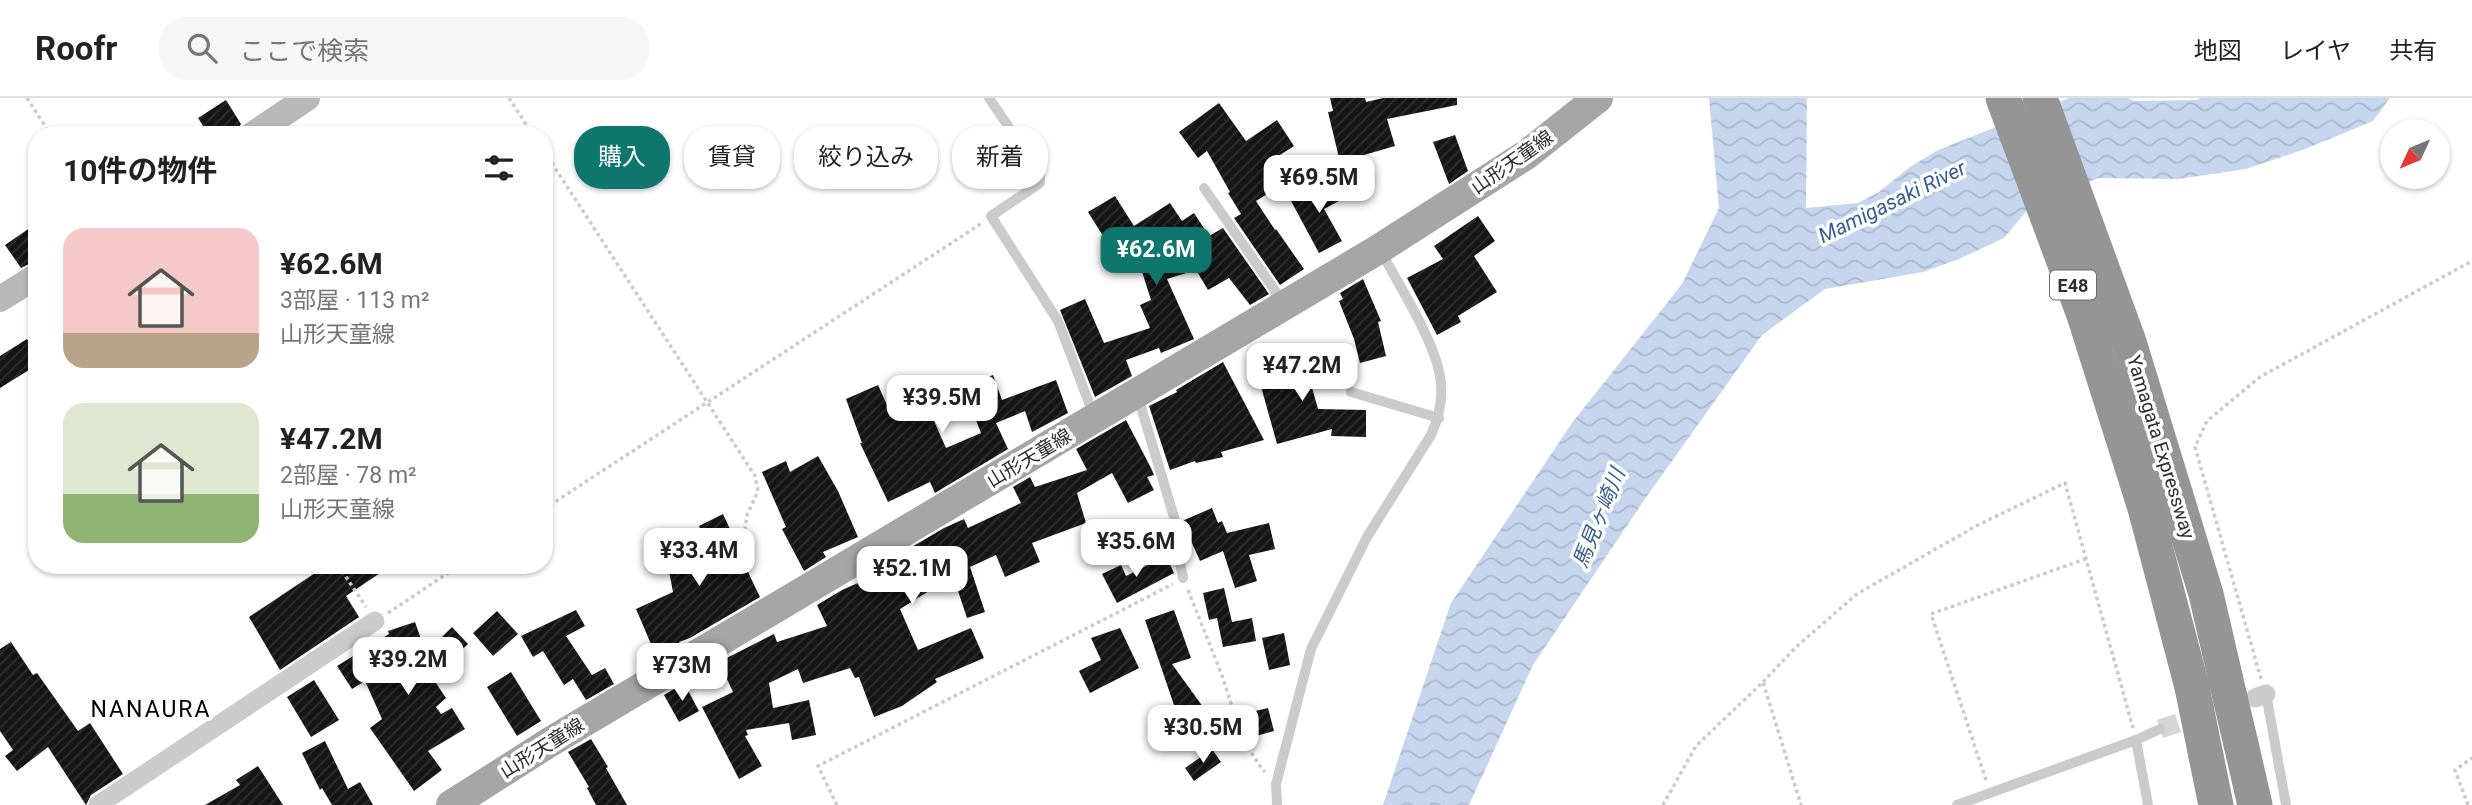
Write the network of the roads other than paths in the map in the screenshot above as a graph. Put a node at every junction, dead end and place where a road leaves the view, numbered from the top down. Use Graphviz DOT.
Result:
graph roads {
  1 [pos="307,98"];
  2 [pos="989,98"];
  3 [pos="1598,98"];
  4 [pos="2003,98"];
  5 [pos="2040,98"];
  6 [pos="265,126"];
  7 [pos="1203,188"];
  8 [pos="1379,248"];
  9 [pos="28,282"];
  10 [pos="0,299"];
  11 [pos="1284,304"];
  12 [pos="1351,392"];
  13 [pos="1137,393"];
  14 [pos="1438,418"];
  15 [pos="1095,419"];
  16 [pos="1183,578"];
  17 [pos="375,621"];
  18 [pos="2260,696"];
  19 [pos="2160,729"];
  20 [pos="2136,740"];
  21 [pos="98,805"];
  22 [pos="451,805"];
  23 [pos="1277,805"];
  24 [pos="1957,805"];
  25 [pos="2148,805"];
  26 [pos="2216,805"];
  27 [pos="2255,805"];
  28 [pos="2286,805"];
  1 -- 6 [label="street"];
  2 -- 15 [label="lane"];
  3 -- 8 [label="main road, 山形天童線"];
  4 -- 26 [label="highway, Yamagata Expressway / E48, bridge"];
  5 -- 27 [label="highway, Yamagata Expressway / E48, bridge"];
  7 -- 11 [label="lane"];
  8 -- 11 [label="main road, 山形天童線"];
  8 -- 14 [label="lane"];
  9 -- 10 [label="street"];
  11 -- 13 [label="main road, 山形天童線"];
  12 -- 14 [label="lane"];
  13 -- 15 [label="main road, 山形天童線"];
  13 -- 16 [label="lane"];
  14 -- 23 [label="lane"];
  15 -- 22 [label="main road, 山形天童線"];
  17 -- 21 [label="street"];
  18 -- 28 [label="lane"];
  19 -- 20 [label="lane"];
  20 -- 24 [label="lane"];
  20 -- 25 [label="lane"];
}
